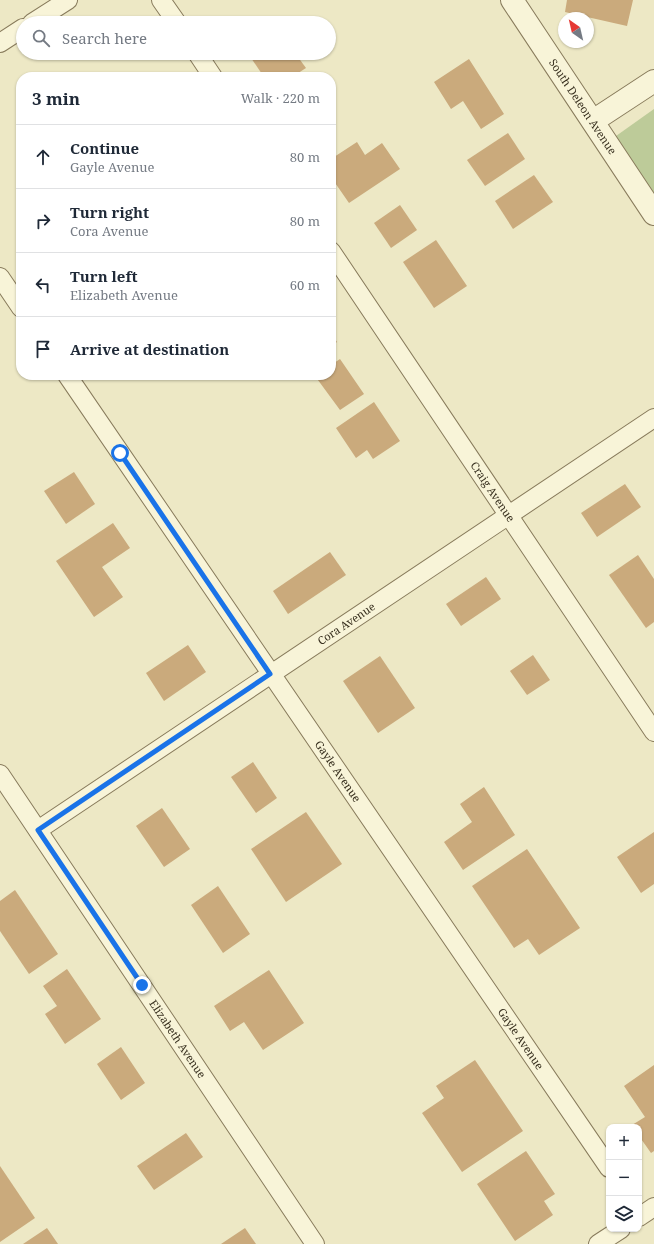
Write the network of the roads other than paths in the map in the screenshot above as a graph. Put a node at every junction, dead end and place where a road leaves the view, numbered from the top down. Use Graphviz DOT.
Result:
graph roads {
  1 [pos="68,0"];
  2 [pos="161,0"];
  3 [pos="512,0"];
  4 [pos="43,16"];
  5 [pos="172,16"];
  6 [pos="16,33"];
  7 [pos="0,43"];
  8 [pos="202,60"];
  9 [pos="210,72"];
  10 [pos="654,81"];
  11 [pos="593,121"];
  12 [pos="654,214"];
  13 [pos="336,258"];
  14 [pos="0,277"];
  15 [pos="16,301"];
  16 [pos="70,380"];
  17 [pos="654,418"];
  18 [pos="509,515"];
  19 [pos="270,674"];
  20 [pos="654,732"];
  21 [pos="0,774"];
  22 [pos="38,830"];
  23 [pos="606,1164"];
  24 [pos="616,1232"];
  25 [pos="315,1244"];
  26 [pos="598,1244"];
  1 -- 4 [label="street"];
  2 -- 5 [label="street"];
  3 -- 11 [label="street, South Deleon Avenue"];
  6 -- 7 [label="street"];
  8 -- 9 [label="street"];
  10 -- 11 [label="street"];
  11 -- 12 [label="street, South Deleon Avenue"];
  13 -- 18 [label="street, Craig Avenue"];
  14 -- 15 [label="street"];
  16 -- 19 [label="street, Gayle Avenue"];
  17 -- 18 [label="street, Cora Avenue"];
  18 -- 19 [label="street, Cora Avenue"];
  18 -- 20 [label="street, Craig Avenue"];
  19 -- 22 [label="street, Cora Avenue"];
  19 -- 23 [label="street, Gayle Avenue"];
  21 -- 22 [label="street, Elizabeth Avenue"];
  22 -- 25 [label="street, Elizabeth Avenue"];
  24 -- 26 [label="street"];
}
